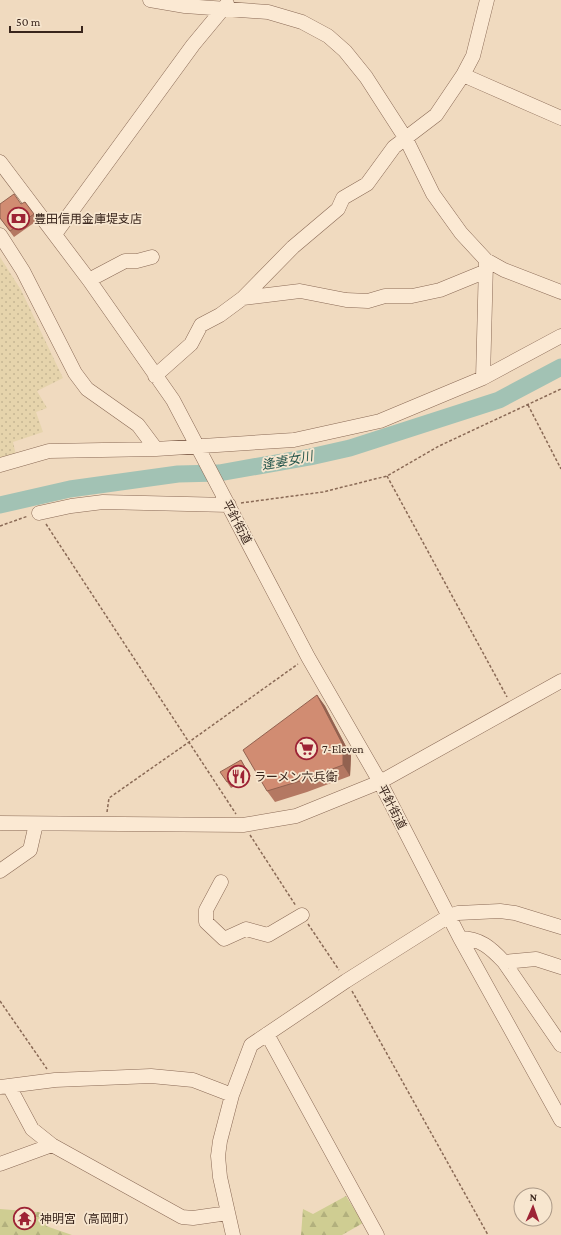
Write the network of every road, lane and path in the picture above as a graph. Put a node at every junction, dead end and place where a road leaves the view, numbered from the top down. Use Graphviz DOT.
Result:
graph roads {
  1 [pos="150,0"];
  2 [pos="487,0"];
  3 [pos="226,4"];
  4 [pos="463,75"];
  5 [pos="561,118"];
  6 [pos="406,139"];
  7 [pos="0,162"];
  8 [pos="55,234"];
  9 [pos="0,235"];
  10 [pos="152,257"];
  11 [pos="485,266"];
  12 [pos="89,280"];
  13 [pos="561,292"];
  14 [pos="243,298"];
  15 [pos="561,336"];
  16 [pos="155,376"];
  17 [pos="483,378"];
  18 [pos="561,390"];
  19 [pos="528,405"];
  20 [pos="196,446"];
  21 [pos="156,449"];
  22 [pos="0,465"];
  23 [pos="561,469"];
  24 [pos="387,476"];
  25 [pos="226,500"];
  26 [pos="39,514"];
  27 [pos="0,526"];
  28 [pos="308,657"];
  29 [pos="561,681"];
  30 [pos="513,708"];
  31 [pos="189,742"];
  32 [pos="380,782"];
  33 [pos="0,823"];
  34 [pos="36,824"];
  35 [pos="106,824"];
  36 [pos="243,825"];
  37 [pos="0,871"];
  38 [pos="221,882"];
  39 [pos="302,915"];
  40 [pos="449,916"];
  41 [pos="561,927"];
  42 [pos="460,938"];
  43 [pos="504,962"];
  44 [pos="561,968"];
  45 [pos="346,981"];
  46 [pos="0,1001"];
  47 [pos="267,1034"];
  48 [pos="561,1044"];
  49 [pos="55,1080"];
  50 [pos="4,1087"];
  51 [pos="232,1095"];
  52 [pos="561,1120"];
  53 [pos="52,1145"];
  54 [pos="0,1164"];
  55 [pos="228,1213"];
  56 [pos="233,1235"];
  57 [pos="376,1235"];
  58 [pos="488,1235"];
  1 -- 3 [label="street"];
  2 -- 4 [label="street"];
  3 -- 6 [label="street"];
  3 -- 8 [label="street"];
  4 -- 5 [label="street"];
  4 -- 6 [label="street"];
  6 -- 11 [label="street"];
  6 -- 14 [label="street"];
  7 -- 8 [label="street"];
  8 -- 12 [label="street"];
  9 -- 21 [label="street"];
  10 -- 12 [label="street"];
  11 -- 13 [label="street"];
  11 -- 14 [label="street"];
  11 -- 17 [label="street"];
  12 -- 16 [label="street"];
  14 -- 16 [label="street"];
  15 -- 17 [label="street"];
  16 -- 20 [label="street"];
  17 -- 20 [label="street"];
  18 -- 19 [label="path"];
  19 -- 23 [label="path"];
  19 -- 24 [label="path"];
  20 -- 21 [label="street"];
  20 -- 25 [label="street, 平針街道"];
  21 -- 22 [label="street"];
  24 -- 25 [label="path"];
  24 -- 30 [label="path"];
  25 -- 26 [label="street"];
  25 -- 28 [label="street, 平針街道"];
  26 -- 27 [label="path"];
  26 -- 31 [label="path"];
  28 -- 31 [label="path"];
  28 -- 32 [label="street, 平針街道"];
  29 -- 30 [label="street"];
  30 -- 32 [label="street"];
  31 -- 35 [label="path"];
  31 -- 36 [label="path"];
  32 -- 36 [label="street"];
  32 -- 40 [label="street, 平針街道"];
  33 -- 34 [label="street"];
  34 -- 35 [label="street"];
  34 -- 37 [label="street"];
  35 -- 36 [label="street"];
  36 -- 39 [label="path"];
  38 -- 39 [label="street"];
  39 -- 45 [label="path"];
  40 -- 41 [label="street"];
  40 -- 42 [label="street, 平針街道"];
  40 -- 45 [label="street"];
  42 -- 43 [label="street"];
  42 -- 52 [label="street, 平針街道"];
  43 -- 44 [label="street"];
  43 -- 48 [label="street"];
  45 -- 47 [label="street"];
  45 -- 58 [label="path"];
  46 -- 49 [label="path"];
  47 -- 51 [label="street"];
  47 -- 57 [label="street"];
  49 -- 50 [label="street"];
  49 -- 51 [label="street"];
  50 -- 53 [label="street"];
  51 -- 55 [label="street"];
  53 -- 54 [label="street"];
  53 -- 55 [label="street"];
  55 -- 56 [label="street"];
}
